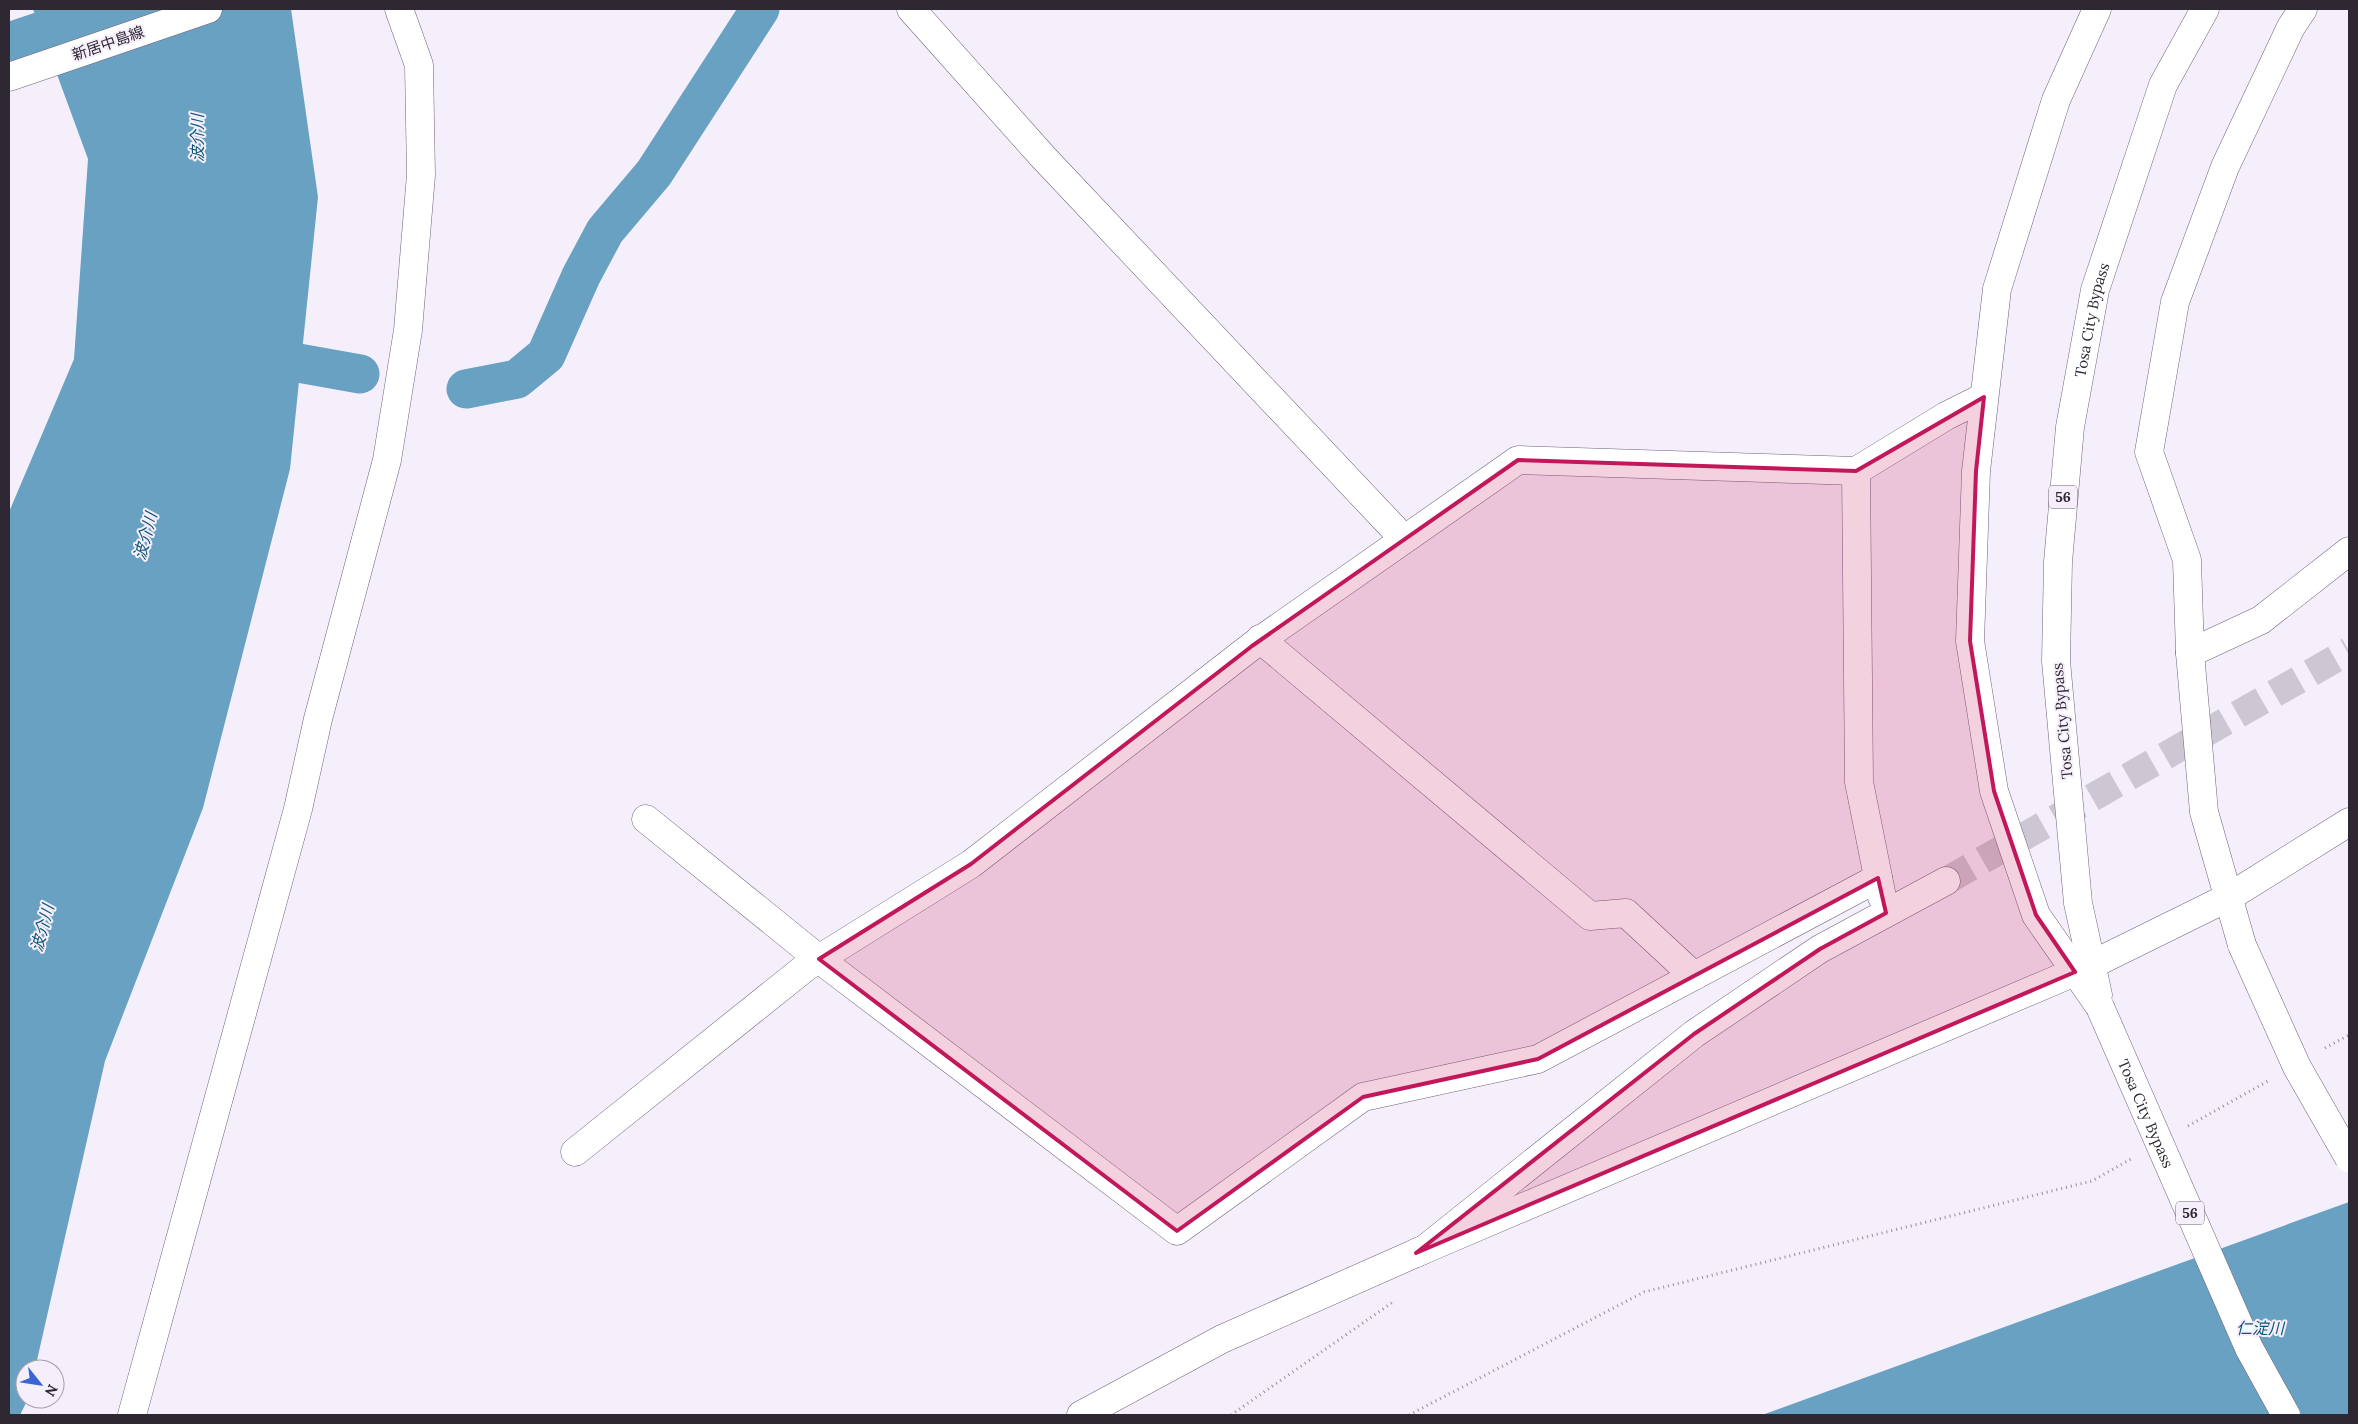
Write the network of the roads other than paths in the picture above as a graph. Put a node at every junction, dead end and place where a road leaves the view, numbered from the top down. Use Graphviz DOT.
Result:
graph roads {
  1 [pos="208,9"];
  2 [pos="399,9"];
  3 [pos="911,9"];
  4 [pos="2097,9"];
  5 [pos="2205,9"];
  6 [pos="2304,9"];
  7 [pos="9,77"];
  8 [pos="1984,397"];
  9 [pos="1856,471"];
  10 [pos="1404,539"];
  11 [pos="2349,551"];
  12 [pos="1260,639"];
  13 [pos="2190,653"];
  14 [pos="646,819"];
  15 [pos="2349,822"];
  16 [pos="1878,878"];
  17 [pos="1946,881"];
  18 [pos="2229,896"];
  19 [pos="1886,913"];
  20 [pos="819,959"];
  21 [pos="2083,969"];
  22 [pos="1694,976"];
  23 [pos="575,1152"];
  24 [pos="2349,1158"];
  25 [pos="1416,1253"];
  26 [pos="132,1415"];
  27 [pos="1081,1415"];
  28 [pos="2286,1415"];
  1 -- 7 [label="main road, 新居中島線"];
  2 -- 26 [label="main road"];
  3 -- 10 [label="main road"];
  4 -- 8 [label="main road"];
  5 -- 21 [label="main road, Tosa City Bypass / 56"];
  6 -- 13 [label="main road"];
  8 -- 9 [label="main road"];
  8 -- 21 [label="main road"];
  9 -- 10 [label="main road"];
  9 -- 16 [label="main road"];
  10 -- 12 [label="main road"];
  11 -- 13 [label="main road"];
  12 -- 20 [label="main road"];
  12 -- 22 [label="main road"];
  13 -- 18 [label="main road"];
  14 -- 20 [label="main road"];
  15 -- 18 [label="main road"];
  16 -- 19 [label="main road"];
  16 -- 22 [label="main road"];
  17 -- 19 [label="main road"];
  18 -- 21 [label="main road"];
  18 -- 24 [label="main road, bridge"];
  19 -- 25 [label="main road"];
  20 -- 22 [label="main road"];
  20 -- 23 [label="main road"];
  21 -- 25 [label="main road"];
  21 -- 28 [label="main road, Tosa City Bypass / 56, bridge"];
  25 -- 27 [label="main road"];
}
